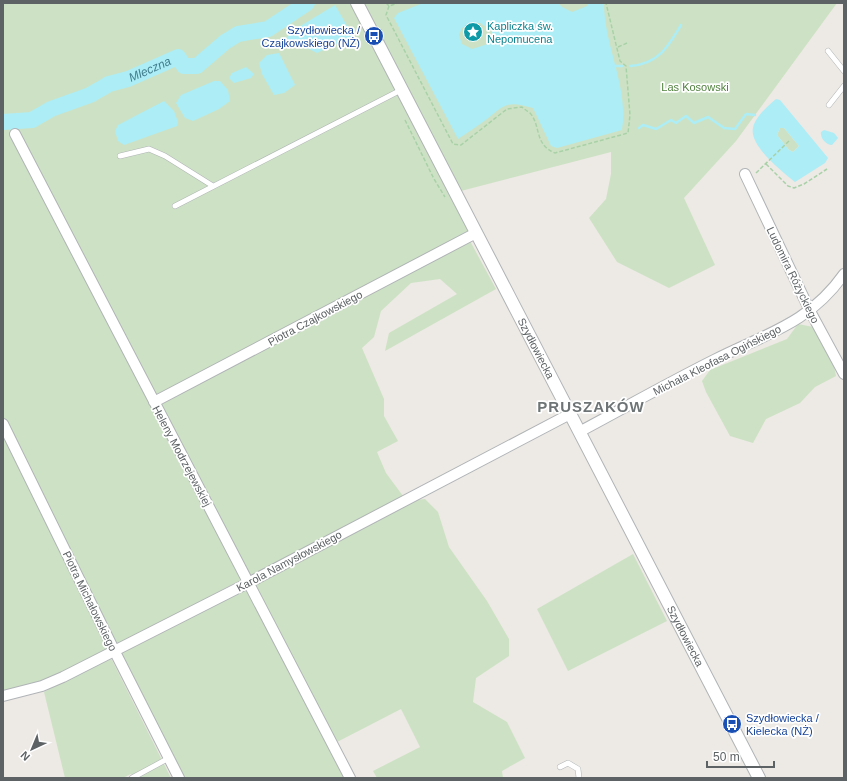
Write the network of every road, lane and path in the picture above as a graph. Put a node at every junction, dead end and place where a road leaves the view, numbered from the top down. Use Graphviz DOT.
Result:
graph roads {
  1 [pos="357,3"];
  2 [pos="386,3"];
  3 [pos="398,3"];
  4 [pos="606,3"];
  5 [pos="389,6"];
  6 [pos="627,43"];
  7 [pos="617,47"];
  8 [pos="828,51"];
  9 [pos="844,71"];
  10 [pos="844,86"];
  11 [pos="402,90"];
  12 [pos="829,105"];
  13 [pos="15,134"];
  14 [pos="789,141"];
  15 [pos="120,156"];
  16 [pos="766,164"];
  17 [pos="827,169"];
  18 [pos="746,177"];
  19 [pos="213,186"];
  20 [pos="175,206"];
  21 [pos="476,233"];
  22 [pos="844,274"];
  23 [pos="810,311"];
  24 [pos="844,374"];
  25 [pos="154,402"];
  26 [pos="570,414"];
  27 [pos="3,424"];
  28 [pos="579,432"];
  29 [pos="248,583"];
  30 [pos="114,650"];
  31 [pos="3,696"];
  32 [pos="168,758"];
  33 [pos="560,767"];
  34 [pos="132,778"];
  35 [pos="179,778"];
  36 [pos="350,778"];
  37 [pos="579,778"];
  38 [pos="759,778"];
  1 -- 11 [label="street, Szydłowiecka"];
  2 -- 5 [label="path"];
  3 -- 5 [label="path"];
  4 -- 7 [label="path"];
  5 -- 7 [label="path"];
  6 -- 7 [label="path"];
  8 -- 9 [label="lane"];
  10 -- 12 [label="lane"];
  11 -- 19 [label="lane"];
  11 -- 21 [label="street, Szydłowiecka"];
  13 -- 25 [label="street, Heleny Modrzejewskiej"];
  14 -- 16 [label="path"];
  15 -- 19 [label="lane"];
  16 -- 17 [label="path"];
  16 -- 18 [label="path"];
  18 -- 23 [label="street, Ludomira Różyckiego"];
  19 -- 20 [label="lane"];
  21 -- 25 [label="street, Piotra Czajkowskiego"];
  21 -- 26 [label="street, Szydłowiecka"];
  22 -- 23 [label="street, Michała Kleofasa Ogińskiego"];
  23 -- 24 [label="street, Ludomira Różyckiego"];
  23 -- 28 [label="street, Michała Kleofasa Ogińskiego"];
  25 -- 29 [label="street, Heleny Modrzejewskiej"];
  26 -- 28 [label="street, Szydłowiecka"];
  26 -- 29 [label="street, Karola Namysłowskiego"];
  27 -- 30 [label="street, Piotra Michałowskiego"];
  28 -- 38 [label="street, Szydłowiecka"];
  29 -- 30 [label="street, Karola Namysłowskiego"];
  29 -- 36 [label="street, Heleny Modrzejewskiej"];
  30 -- 31 [label="street, Karola Namysłowskiego"];
  30 -- 32 [label="street, Piotra Michałowskiego"];
  32 -- 34 [label="lane"];
  32 -- 35 [label="street, Piotra Michałowskiego"];
  33 -- 37 [label="lane"];
}
